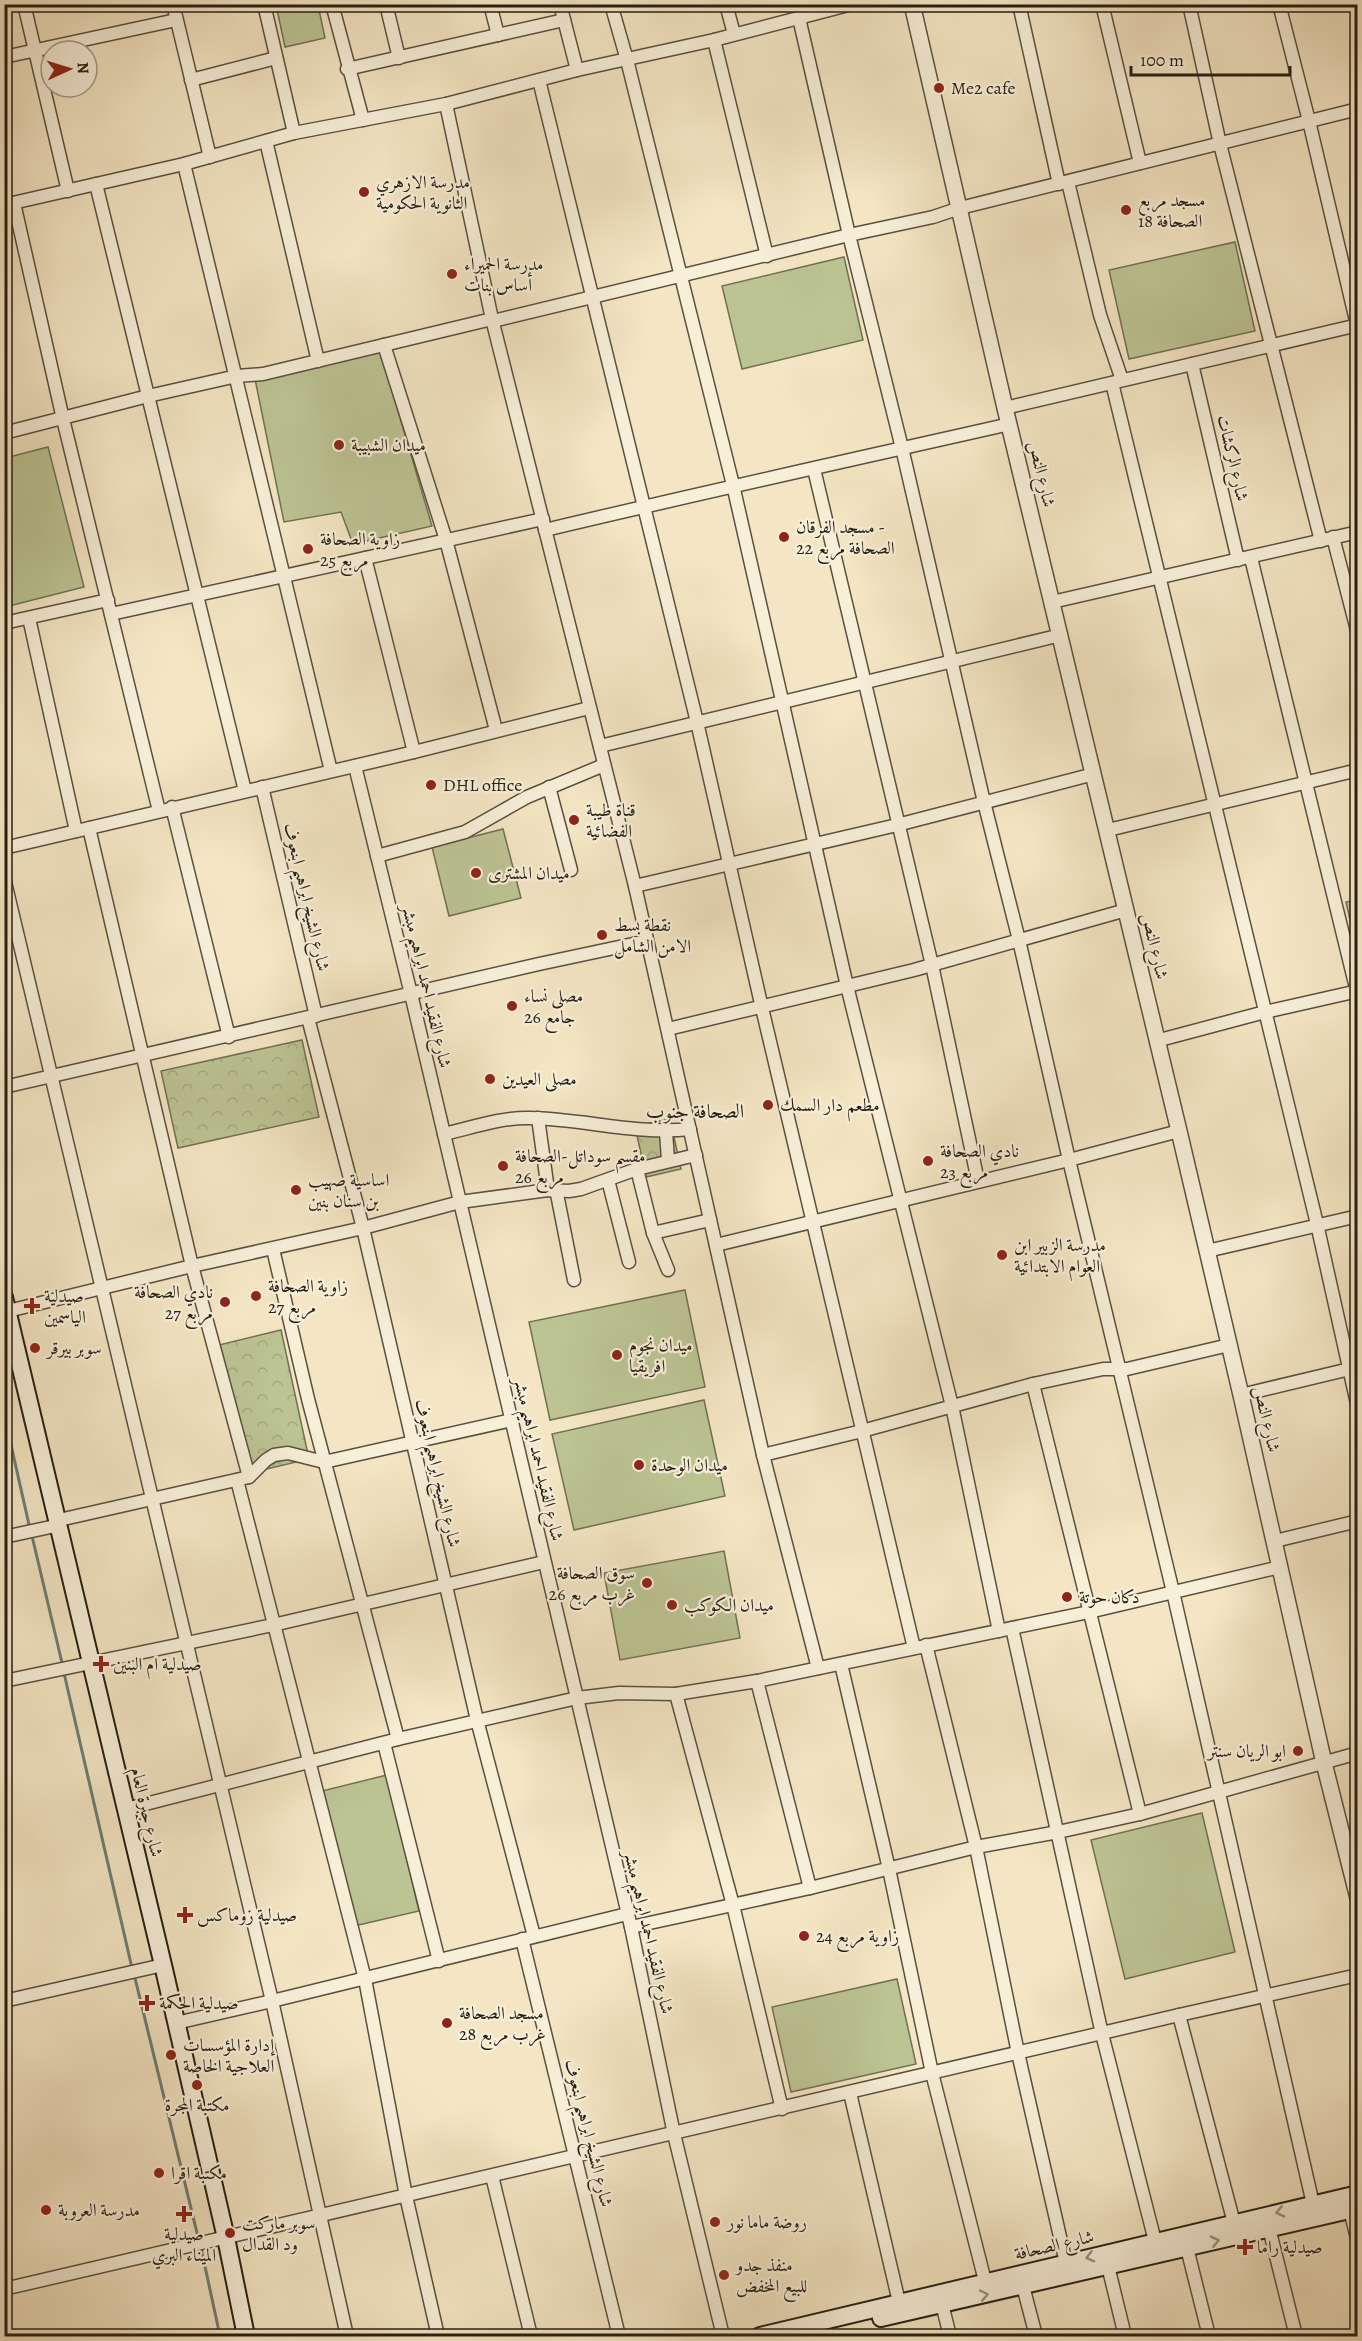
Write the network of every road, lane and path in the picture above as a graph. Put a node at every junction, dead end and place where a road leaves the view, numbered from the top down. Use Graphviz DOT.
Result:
graph roads {
  1 [pos="24,4"];
  2 [pos="172,4"];
  3 [pos="264,4"];
  4 [pos="332,4"];
  5 [pos="386,4"];
  6 [pos="490,4"];
  7 [pos="560,4"];
  8 [pos="726,4"];
  9 [pos="852,4"];
  10 [pos="912,4"];
  11 [pos="1019,4"];
  12 [pos="1102,4"];
  13 [pos="1189,4"];
  14 [pos="1279,4"];
  15 [pos="613,5"];
  16 [pos="833,7"];
  17 [pos="800,18"];
  18 [pos="176,20"];
  19 [pos="564,20"];
  20 [pos="734,34"];
  21 [pos="498,35"];
  22 [pos="714,40"];
  23 [pos="35,50"];
  24 [pos="4,57"];
  25 [pos="276,58"];
  26 [pos="399,58"];
  27 [pos="627,60"];
  28 [pos="347,69"];
  29 [pos="577,70"];
  30 [pos="191,80"];
  31 [pos="539,80"];
  32 [pos="446,104"];
  33 [pos="1358,109"];
  34 [pos="363,120"];
  35 [pos="1309,121"];
  36 [pos="294,133"];
  37 [pos="266,141"];
  38 [pos="1221,144"];
  39 [pos="210,157"];
  40 [pos="1140,163"];
  41 [pos="184,164"];
  42 [pos="1063,183"];
  43 [pos="96,184"];
  44 [pos="68,191"];
  45 [pos="9,204"];
  46 [pos="960,208"];
  47 [pos="849,235"];
  48 [pos="767,256"];
  49 [pos="680,276"];
  50 [pos="592,296"];
  51 [pos="492,320"];
  52 [pos="1357,326"];
  53 [pos="384,345"];
  54 [pos="1273,345"];
  55 [pos="318,361"];
  56 [pos="1192,364"];
  57 [pos="237,376"];
  58 [pos="1117,382"];
  59 [pos="148,396"];
  60 [pos="1005,408"];
  61 [pos="63,419"];
  62 [pos="1010,424"];
  63 [pos="4,433"];
  64 [pos="902,448"];
  65 [pos="814,469"];
  66 [pos="733,485"];
  67 [pos="644,506"];
  68 [pos="544,524"];
  69 [pos="1358,532"];
  70 [pos="1327,539"];
  71 [pos="446,540"];
  72 [pos="365,558"];
  73 [pos="1251,558"];
  74 [pos="1238,561"];
  75 [pos="284,576"];
  76 [pos="1161,578"];
  77 [pos="196,595"];
  78 [pos="108,600"];
  79 [pos="1052,602"];
  80 [pos="111,614"];
  81 [pos="29,618"];
  82 [pos="4,623"];
  83 [pos="1358,634"];
  84 [pos="1061,635"];
  85 [pos="951,662"];
  86 [pos="864,682"];
  87 [pos="781,702"];
  88 [pos="589,708"];
  89 [pos="697,723"];
  90 [pos="496,730"];
  91 [pos="600,746"];
  92 [pos="414,752"];
  93 [pos="604,765"];
  94 [pos="355,766"];
  95 [pos="1358,770"];
  96 [pos="331,771"];
  97 [pos="1094,774"];
  98 [pos="1307,782"];
  99 [pos="262,787"];
  100 [pos="549,787"];
  101 [pos="245,791"];
  102 [pos="984,802"];
  103 [pos="1215,803"];
  104 [pos="172,807"];
  105 [pos="159,811"];
  106 [pos="897,825"];
  107 [pos="89,828"];
  108 [pos="1108,830"];
  109 [pos="76,831"];
  110 [pos="814,844"];
  111 [pos="4,848"];
  112 [pos="377,856"];
  113 [pos="730,864"];
  114 [pos="571,870"];
  115 [pos="4,878"];
  116 [pos="635,886"];
  117 [pos="1126,910"];
  118 [pos="1019,940"];
  119 [pos="647,941"];
  120 [pos="932,965"];
  121 [pos="847,986"];
  122 [pos="1357,993"];
  123 [pos="411,994"];
  124 [pos="762,1008"];
  125 [pos="1265,1012"];
  126 [pos="312,1017"];
  127 [pos="668,1029"];
  128 [pos="229,1036"];
  129 [pos="1156,1041"];
  130 [pos="143,1055"];
  131 [pos="51,1076"];
  132 [pos="4,1087"];
  133 [pos="538,1118"];
  134 [pos="690,1129"];
  135 [pos="666,1131"];
  136 [pos="1179,1131"];
  137 [pos="444,1134"];
  138 [pos="696,1155"];
  139 [pos="668,1160"];
  140 [pos="1069,1160"];
  141 [pos="637,1169"];
  142 [pos="608,1180"];
  143 [pos="978,1182"];
  144 [pos="552,1190"];
  145 [pos="902,1201"];
  146 [pos="460,1202"];
  147 [pos="1358,1216"];
  148 [pos="711,1220"];
  149 [pos="813,1222"];
  150 [pos="1317,1224"];
  151 [pos="363,1228"];
  152 [pos="653,1233"];
  153 [pos="716,1245"];
  154 [pos="273,1249"];
  155 [pos="1207,1251"];
  156 [pos="629,1262"];
  157 [pos="192,1266"];
  158 [pos="668,1270"];
  159 [pos="574,1280"];
  160 [pos="102,1289"];
  161 [pos="6,1306"];
  162 [pos="1229,1345"];
  163 [pos="1353,1368"];
  164 [pos="1119,1369"];
  165 [pos="1033,1384"];
  166 [pos="1241,1395"];
  167 [pos="952,1406"];
  168 [pos="1358,1408"];
  169 [pos="512,1420"];
  170 [pos="862,1431"];
  171 [pos="412,1443"];
  172 [pos="763,1455"];
  173 [pos="324,1462"];
  174 [pos="243,1479"];
  175 [pos="152,1498"];
  176 [pos="1358,1521"];
  177 [pos="59,1523"];
  178 [pos="4,1537"];
  179 [pos="1275,1540"];
  180 [pos="544,1562"];
  181 [pos="1280,1567"];
  182 [pos="446,1584"];
  183 [pos="1173,1592"];
  184 [pos="361,1604"];
  185 [pos="1089,1612"];
  186 [pos="273,1626"];
  187 [pos="1006,1630"];
  188 [pos="185,1643"];
  189 [pos="920,1646"];
  190 [pos="92,1662"];
  191 [pos="841,1664"];
  192 [pos="818,1668"];
  193 [pos="4,1681"];
  194 [pos="757,1681"];
  195 [pos="676,1694"];
  196 [pos="577,1698"];
  197 [pos="477,1720"];
  198 [pos="398,1739"];
  199 [pos="384,1743"];
  200 [pos="1358,1753"];
  201 [pos="309,1763"];
  202 [pos="1324,1763"];
  203 [pos="220,1786"];
  204 [pos="1218,1793"];
  205 [pos="126,1809"];
  206 [pos="1140,1814"];
  207 [pos="1058,1832"];
  208 [pos="976,1847"];
  209 [pos="889,1869"];
  210 [pos="810,1888"];
  211 [pos="1358,1898"];
  212 [pos="733,1905"];
  213 [pos="627,1914"];
  214 [pos="631,1927"];
  215 [pos="528,1938"];
  216 [pos="439,1960"];
  217 [pos="163,1965"];
  218 [pos="1358,1975"];
  219 [pos="365,1979"];
  220 [pos="1266,1995"];
  221 [pos="4,2001"];
  222 [pos="272,2001"];
  223 [pos="1179,2015"];
  224 [pos="176,2023"];
  225 [pos="1102,2034"];
  226 [pos="1018,2053"];
  227 [pos="932,2073"];
  228 [pos="850,2093"];
  229 [pos="782,2109"];
  230 [pos="674,2134"];
  231 [pos="576,2156"];
  232 [pos="492,2176"];
  233 [pos="1358,2194"];
  234 [pos="406,2196"];
  235 [pos="1313,2204"];
  236 [pos="1354,2209"];
  237 [pos="320,2216"];
  238 [pos="1234,2223"];
  239 [pos="1269,2228"];
  240 [pos="226,2238"];
  241 [pos="1155,2241"];
  242 [pos="1358,2242"];
  243 [pos="1187,2248"];
  244 [pos="1066,2263"];
  245 [pos="1108,2266"];
  246 [pos="985,2281"];
  247 [pos="1023,2286"];
  248 [pos="4,2289"];
  249 [pos="899,2302"];
  250 [pos="942,2304"];
  251 [pos="246,2337"];
  252 [pos="347,2337"];
  253 [pos="438,2337"];
  254 [pos="531,2337"];
  255 [pos="619,2337"];
  256 [pos="723,2337"];
  257 [pos="760,2337"];
  258 [pos="804,2337"];
  259 [pos="950,2337"];
  260 [pos="1036,2337"];
  261 [pos="1125,2337"];
  262 [pos="1209,2337"];
  263 [pos="1296,2337"];
  1 -- 23 [label="street"];
  2 -- 18 [label="street"];
  3 -- 25 [label="street"];
  4 -- 28 [label="street"];
  5 -- 26 [label="street"];
  6 -- 21 [label="street"];
  7 -- 19 [label="street"];
  8 -- 20 [label="street"];
  9 -- 16 [label="street"];
  10 -- 46 [label="street, شارع النص"];
  11 -- 42 [label="street"];
  12 -- 40 [label="street"];
  13 -- 38 [label="street"];
  14 -- 35 [label="street"];
  15 -- 27 [label="street"];
  16 -- 17 [label="street"];
  17 -- 20 [label="street"];
  17 -- 47 [label="street"];
  18 -- 23 [label="street"];
  18 -- 30 [label="street"];
  19 -- 21 [label="street"];
  19 -- 29 [label="street"];
  20 -- 22 [label="street"];
  21 -- 26 [label="street"];
  22 -- 27 [label="street"];
  22 -- 48 [label="street"];
  23 -- 24 [label="street"];
  23 -- 44 [label="street"];
  25 -- 30 [label="street"];
  25 -- 36 [label="street"];
  26 -- 28 [label="street"];
  27 -- 29 [label="street"];
  27 -- 49 [label="street"];
  28 -- 34 [label="street"];
  29 -- 31 [label="street"];
  30 -- 39 [label="street"];
  31 -- 32 [label="street"];
  31 -- 50 [label="street"];
  32 -- 34 [label="street"];
  32 -- 51 [label="street"];
  33 -- 35 [label="street"];
  34 -- 36 [label="street"];
  35 -- 38 [label="street"];
  35 -- 52 [label="street"];
  36 -- 37 [label="street"];
  37 -- 39 [label="street"];
  37 -- 55 [label="street"];
  38 -- 40 [label="street"];
  38 -- 54 [label="street"];
  39 -- 41 [label="street"];
  40 -- 42 [label="street"];
  41 -- 43 [label="street"];
  41 -- 57 [label="street"];
  42 -- 46 [label="street"];
  42 -- 58 [label="street"];
  43 -- 44 [label="street"];
  43 -- 59 [label="street"];
  44 -- 45 [label="street"];
  45 -- 61 [label="street"];
  46 -- 47 [label="street"];
  46 -- 60 [label="street, شارع النص"];
  47 -- 48 [label="street"];
  47 -- 64 [label="street"];
  48 -- 49 [label="street"];
  49 -- 50 [label="street"];
  49 -- 66 [label="street"];
  50 -- 51 [label="street"];
  50 -- 67 [label="street"];
  51 -- 53 [label="street"];
  51 -- 68 [label="street"];
  52 -- 54 [label="street"];
  53 -- 55 [label="street"];
  53 -- 71 [label="street"];
  54 -- 56 [label="street"];
  54 -- 70 [label="street"];
  55 -- 57 [label="street"];
  56 -- 58 [label="street"];
  56 -- 74 [label="street, شارع الركشات"];
  57 -- 59 [label="street"];
  57 -- 75 [label="street"];
  58 -- 60 [label="street"];
  58 -- 76 [label="street"];
  59 -- 61 [label="street"];
  59 -- 77 [label="street"];
  60 -- 62 [label="street, شارع النص"];
  61 -- 63 [label="street"];
  61 -- 78 [label="street"];
  62 -- 64 [label="street"];
  62 -- 79 [label="street, شارع النص"];
  64 -- 65 [label="street"];
  64 -- 85 [label="street"];
  65 -- 66 [label="street"];
  65 -- 86 [label="street"];
  66 -- 67 [label="street"];
  66 -- 87 [label="street"];
  67 -- 68 [label="street"];
  67 -- 89 [label="street"];
  68 -- 71 [label="street"];
  68 -- 88 [label="street"];
  69 -- 70 [label="street"];
  70 -- 73 [label="street"];
  70 -- 83 [label="street"];
  71 -- 72 [label="street"];
  71 -- 90 [label="street"];
  72 -- 75 [label="street"];
  72 -- 92 [label="street"];
  73 -- 74 [label="street"];
  73 -- 98 [label="street"];
  74 -- 76 [label="street"];
  75 -- 77 [label="street"];
  75 -- 96 [label="street"];
  76 -- 79 [label="street"];
  76 -- 103 [label="street"];
  77 -- 80 [label="street"];
  77 -- 101 [label="street"];
  78 -- 80 [label="street"];
  78 -- 81 [label="street"];
  79 -- 84 [label="street, شارع النص"];
  80 -- 105 [label="street"];
  81 -- 82 [label="street"];
  81 -- 109 [label="street"];
  84 -- 85 [label="street"];
  84 -- 97 [label="street, شارع النص"];
  85 -- 86 [label="street"];
  85 -- 102 [label="street"];
  86 -- 87 [label="street"];
  86 -- 106 [label="street"];
  87 -- 89 [label="street"];
  87 -- 110 [label="street"];
  88 -- 90 [label="street"];
  88 -- 91 [label="street"];
  89 -- 91 [label="street"];
  89 -- 113 [label="street"];
  90 -- 92 [label="street"];
  91 -- 93 [label="street"];
  92 -- 94 [label="street"];
  93 -- 100 [label="street"];
  93 -- 116 [label="street"];
  94 -- 96 [label="street"];
  94 -- 112 [label="street, شارع الفقيد احمد ابراهيم مبشر"];
  95 -- 98 [label="street"];
  96 -- 99 [label="street"];
  97 -- 102 [label="street"];
  97 -- 108 [label="street, شارع النص"];
  98 -- 103 [label="street"];
  98 -- 122 [label="street"];
  99 -- 101 [label="street"];
  99 -- 126 [label="street, شارع الشيخ ابراهيم ابنعوف"];
  100 -- 112 [label="street"];
  100 -- 114 [label="street"];
  101 -- 104 [label="street"];
  102 -- 106 [label="street"];
  102 -- 118 [label="street"];
  103 -- 108 [label="street"];
  103 -- 125 [label="street"];
  104 -- 105 [label="street"];
  104 -- 128 [label="street"];
  105 -- 107 [label="street"];
  106 -- 110 [label="street"];
  106 -- 120 [label="street"];
  107 -- 109 [label="street"];
  107 -- 130 [label="street"];
  108 -- 117 [label="street, شارع النص"];
  109 -- 111 [label="street"];
  110 -- 113 [label="street"];
  110 -- 121 [label="street"];
  112 -- 123 [label="street, شارع الفقيد احمد ابراهيم مبشر"];
  113 -- 116 [label="street"];
  113 -- 124 [label="street"];
  115 -- 131 [label="street"];
  116 -- 119 [label="street"];
  117 -- 118 [label="street"];
  117 -- 129 [label="street, شارع النص"];
  118 -- 120 [label="street"];
  118 -- 140 [label="street"];
  119 -- 123 [label="street"];
  119 -- 127 [label="street"];
  120 -- 121 [label="street"];
  120 -- 143 [label="street"];
  121 -- 124 [label="street"];
  121 -- 145 [label="street"];
  122 -- 125 [label="street"];
  123 -- 126 [label="street"];
  123 -- 137 [label="street, شارع الفقيد احمد ابراهيم مبشر"];
  124 -- 127 [label="street"];
  124 -- 149 [label="street"];
  125 -- 129 [label="street"];
  125 -- 150 [label="street"];
  126 -- 128 [label="street"];
  126 -- 151 [label="street, شارع الشيخ ابراهيم ابنعوف"];
  127 -- 134 [label="street"];
  128 -- 130 [label="street"];
  129 -- 136 [label="street, شارع النص"];
  130 -- 131 [label="street"];
  130 -- 157 [label="street"];
  131 -- 132 [label="street"];
  131 -- 160 [label="street"];
  133 -- 135 [label="street"];
  133 -- 137 [label="street"];
  133 -- 144 [label="street"];
  134 -- 135 [label="street"];
  134 -- 138 [label="street"];
  135 -- 139 [label="street"];
  136 -- 140 [label="street"];
  136 -- 155 [label="street, شارع النص"];
  137 -- 146 [label="street, شارع الفقيد احمد ابراهيم مبشر"];
  138 -- 139 [label="street"];
  138 -- 148 [label="street"];
  139 -- 141 [label="street"];
  140 -- 143 [label="street"];
  140 -- 164 [label="street"];
  141 -- 142 [label="street"];
  141 -- 152 [label="street"];
  142 -- 144 [label="street"];
  142 -- 156 [label="street"];
  143 -- 145 [label="street"];
  144 -- 146 [label="street"];
  144 -- 159 [label="street"];
  145 -- 149 [label="street"];
  145 -- 167 [label="street"];
  146 -- 151 [label="street"];
  146 -- 169 [label="street, شارع الفقيد احمد ابراهيم مبشر"];
  147 -- 150 [label="street"];
  148 -- 152 [label="street"];
  148 -- 153 [label="street"];
  149 -- 153 [label="street"];
  149 -- 170 [label="street"];
  150 -- 155 [label="street"];
  150 -- 163 [label="street"];
  151 -- 154 [label="street"];
  151 -- 171 [label="street, شارع الشيخ ابراهيم ابنعوف"];
  152 -- 158 [label="street"];
  153 -- 172 [label="street"];
  154 -- 157 [label="street"];
  154 -- 173 [label="street"];
  155 -- 162 [label="street, شارع النص"];
  157 -- 160 [label="street"];
  157 -- 174 [label="street"];
  160 -- 161 [label="street"];
  160 -- 175 [label="street"];
  161 -- 177 [label="main road, شارع جبرة العام"];
  162 -- 164 [label="street"];
  162 -- 166 [label="street, شارع النص"];
  163 -- 166 [label="street"];
  163 -- 168 [label="street"];
  164 -- 165 [label="street"];
  164 -- 183 [label="street"];
  165 -- 167 [label="street"];
  165 -- 185 [label="street"];
  166 -- 179 [label="street, شارع النص"];
  167 -- 170 [label="street"];
  167 -- 187 [label="street"];
  169 -- 171 [label="street"];
  169 -- 180 [label="street, شارع الفقيد احمد ابراهيم مبشر"];
  170 -- 172 [label="street"];
  170 -- 189 [label="street"];
  171 -- 173 [label="street"];
  171 -- 182 [label="street, شارع الشيخ ابراهيم ابنعوف"];
  172 -- 192 [label="street"];
  173 -- 174 [label="street"];
  173 -- 184 [label="street"];
  174 -- 175 [label="street"];
  174 -- 186 [label="street"];
  175 -- 177 [label="street"];
  175 -- 188 [label="street"];
  176 -- 179 [label="street"];
  177 -- 178 [label="street"];
  177 -- 190 [label="main road, شارع جبرة العام"];
  179 -- 181 [label="street, شارع النص"];
  180 -- 182 [label="street"];
  180 -- 196 [label="street, شارع الفقيد احمد ابراهيم مبشر"];
  181 -- 183 [label="street"];
  181 -- 202 [label="street, شارع النص"];
  182 -- 184 [label="street"];
  182 -- 197 [label="street, شارع الشيخ ابراهيم ابنعوف"];
  183 -- 185 [label="street"];
  183 -- 204 [label="street"];
  184 -- 186 [label="street"];
  184 -- 198 [label="street"];
  185 -- 187 [label="street"];
  185 -- 206 [label="street"];
  186 -- 188 [label="street"];
  186 -- 201 [label="street"];
  187 -- 189 [label="street"];
  187 -- 207 [label="street"];
  188 -- 190 [label="street"];
  188 -- 203 [label="street"];
  189 -- 191 [label="street"];
  189 -- 208 [label="street"];
  190 -- 193 [label="street"];
  190 -- 205 [label="main road, شارع جبرة العام"];
  191 -- 192 [label="street"];
  191 -- 209 [label="street"];
  192 -- 194 [label="street"];
  194 -- 195 [label="street"];
  194 -- 210 [label="street"];
  195 -- 196 [label="street"];
  195 -- 212 [label="street"];
  196 -- 197 [label="street"];
  196 -- 213 [label="street, شارع الفقيد احمد ابراهيم مبشر"];
  197 -- 198 [label="street"];
  197 -- 215 [label="street, شارع الشيخ ابراهيم ابنعوف"];
  198 -- 199 [label="street"];
  199 -- 201 [label="street"];
  199 -- 216 [label="street"];
  200 -- 202 [label="street"];
  201 -- 203 [label="street"];
  201 -- 219 [label="street"];
  202 -- 204 [label="street"];
  202 -- 211 [label="street, شارع النص"];
  203 -- 205 [label="street"];
  203 -- 222 [label="street"];
  204 -- 206 [label="street"];
  204 -- 220 [label="street"];
  205 -- 217 [label="main road, شارع جبرة العام"];
  206 -- 207 [label="street"];
  207 -- 208 [label="street"];
  207 -- 225 [label="street"];
  208 -- 209 [label="street"];
  208 -- 226 [label="street"];
  209 -- 210 [label="street"];
  209 -- 227 [label="street"];
  210 -- 212 [label="street"];
  212 -- 214 [label="street"];
  212 -- 229 [label="street"];
  213 -- 214 [label="street, شارع الفقيد احمد ابراهيم مبشر"];
  213 -- 215 [label="street"];
  214 -- 230 [label="street, شارع الفقيد احمد ابراهيم مبشر"];
  215 -- 216 [label="street"];
  215 -- 231 [label="street, شارع الشيخ ابراهيم ابنعوف"];
  216 -- 219 [label="street"];
  217 -- 221 [label="street"];
  217 -- 224 [label="main road, شارع جبرة العام"];
  218 -- 220 [label="street"];
  219 -- 222 [label="street"];
  219 -- 234 [label="street"];
  220 -- 223 [label="street"];
  220 -- 235 [label="street"];
  222 -- 224 [label="street"];
  222 -- 237 [label="street"];
  223 -- 225 [label="street"];
  223 -- 238 [label="street"];
  224 -- 240 [label="main road, شارع جبرة العام"];
  225 -- 226 [label="street"];
  225 -- 241 [label="street"];
  226 -- 227 [label="street"];
  226 -- 244 [label="street"];
  227 -- 228 [label="street"];
  227 -- 246 [label="street"];
  228 -- 229 [label="street"];
  228 -- 249 [label="street"];
  229 -- 230 [label="street"];
  230 -- 231 [label="street"];
  230 -- 256 [label="street, شارع الفقيد احمد ابراهيم مبشر"];
  231 -- 232 [label="street"];
  231 -- 255 [label="street, شارع الشيخ ابراهيم ابنعوف"];
  232 -- 234 [label="street"];
  232 -- 254 [label="street"];
  233 -- 235 [label="main road, شارع الصحافة"];
  234 -- 237 [label="street"];
  234 -- 253 [label="street"];
  235 -- 238 [label="main road, شارع الصحافة, one-way"];
  236 -- 239 [label="main road, شارع الصحافة"];
  236 -- 242 [label="street"];
  237 -- 240 [label="street"];
  237 -- 252 [label="street"];
  238 -- 241 [label="main road, شارع الصحافة"];
  243 -- 239 [label="main road, شارع الصحافة, one-way"];
  239 -- 263 [label="street"];
  240 -- 248 [label="street"];
  240 -- 251 [label="main road, شارع جبرة العام"];
  241 -- 244 [label="main road, شارع الصحافة, one-way"];
  243 -- 245 [label="main road, شارع الصحافة"];
  243 -- 262 [label="street"];
  244 -- 246 [label="main road, شارع الصحافة"];
  245 -- 247 [label="main road, شارع الصحافة"];
  245 -- 261 [label="street"];
  246 -- 249 [label="main road, شارع الصحافة"];
  250 -- 247 [label="main road, شارع الصحافة, one-way"];
  247 -- 260 [label="street"];
  249 -- 257 [label="main road, شارع الصحافة"];
  250 -- 258 [label="main road, شارع الصحافة"];
  250 -- 259 [label="street"];
}
